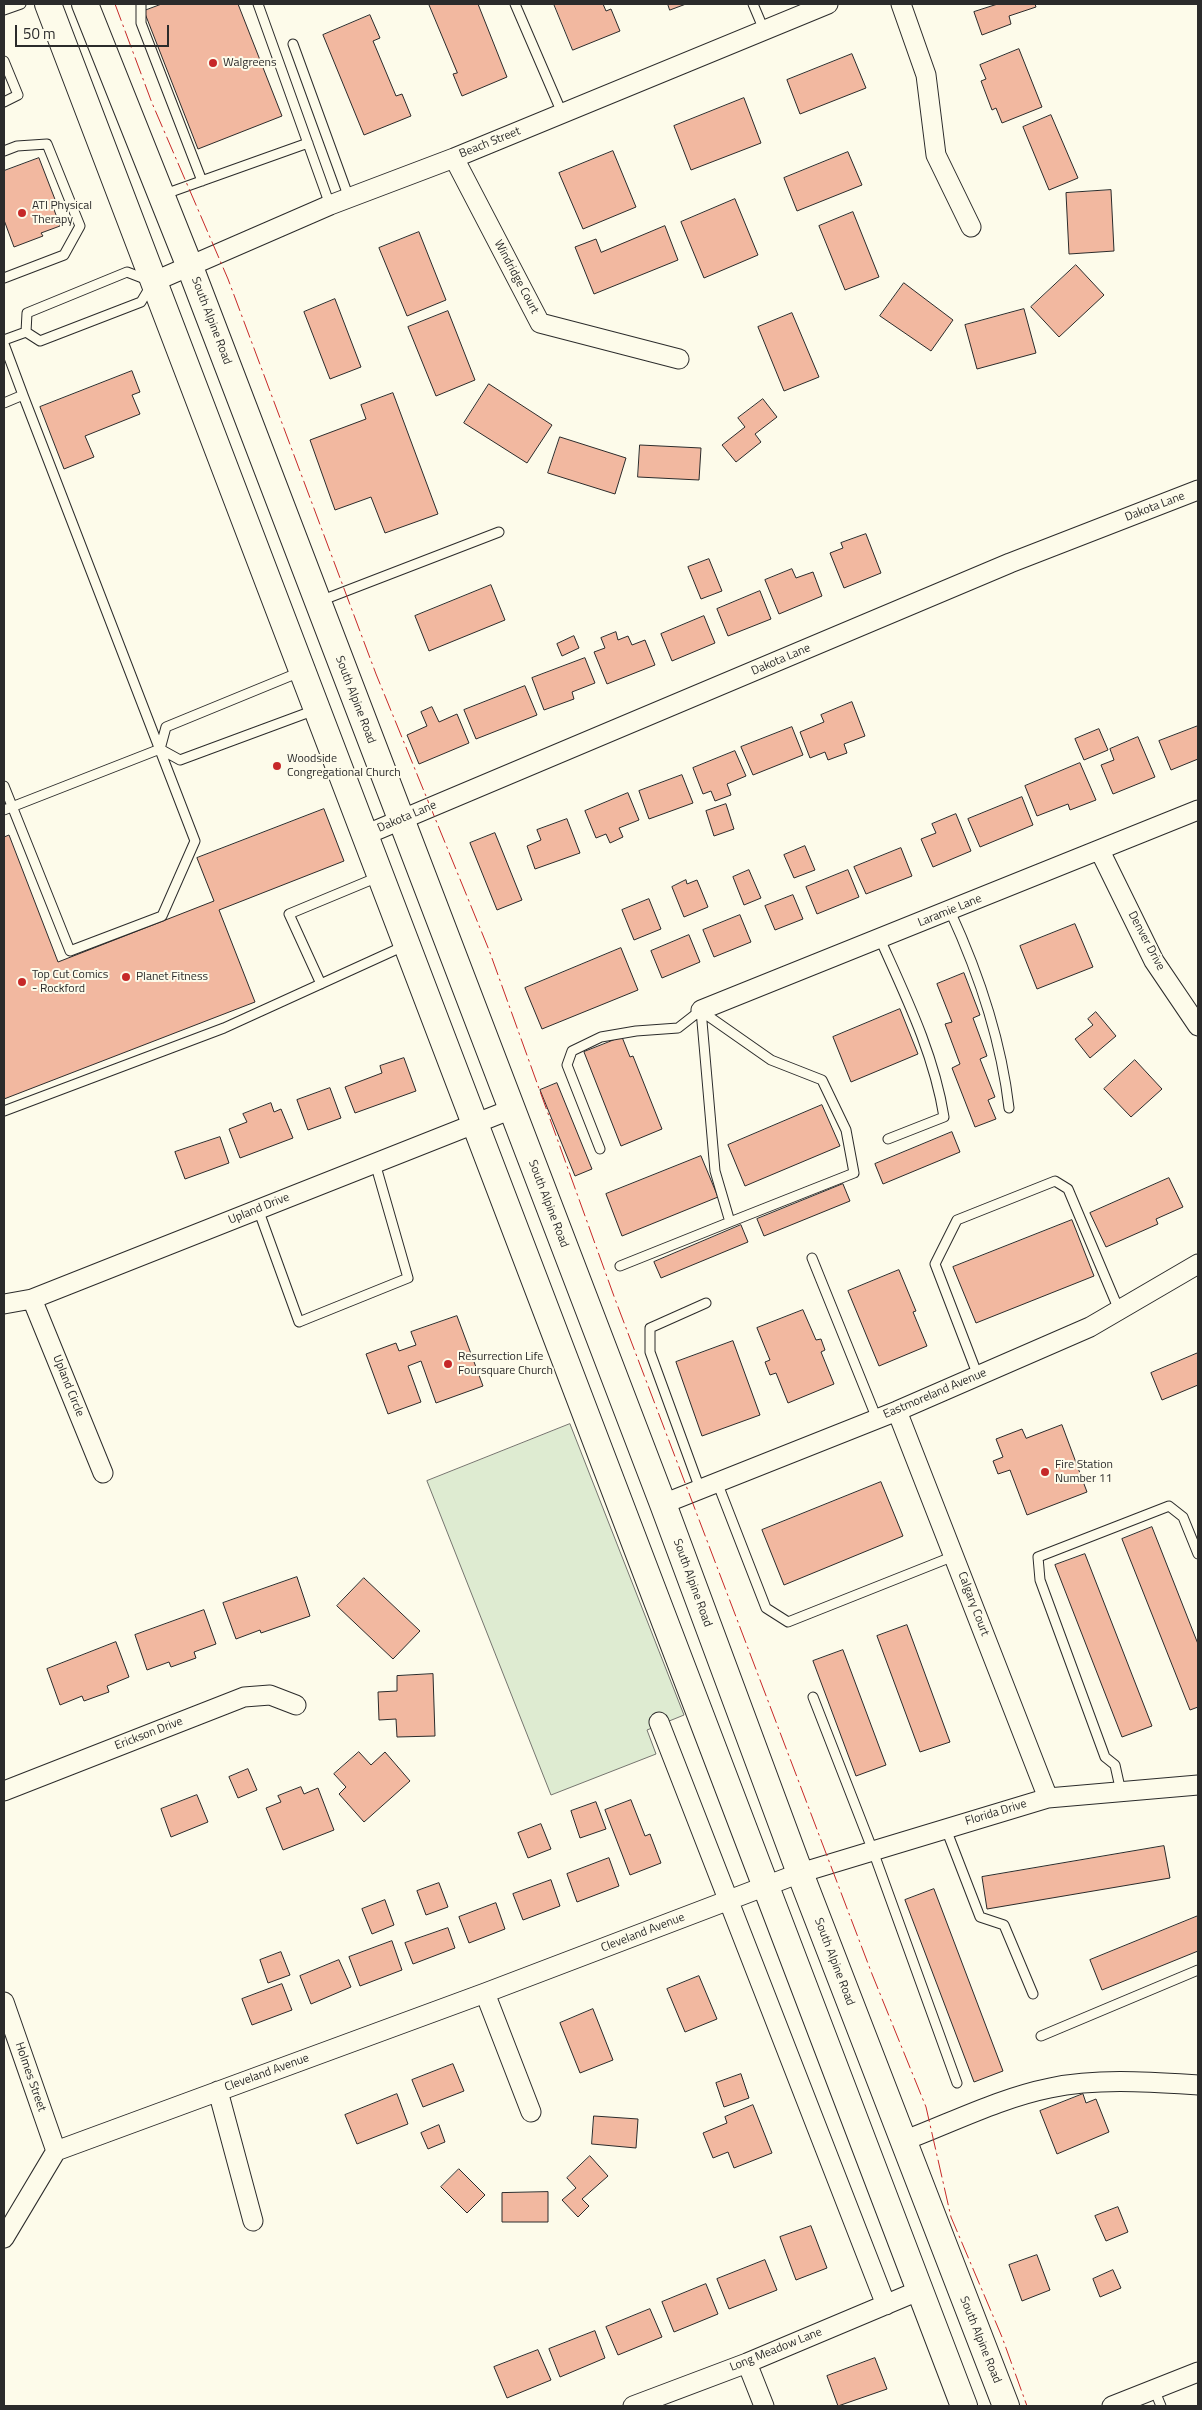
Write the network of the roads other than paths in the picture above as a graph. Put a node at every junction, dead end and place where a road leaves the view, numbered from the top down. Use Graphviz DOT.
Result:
graph roads {
  1 [pos="21,4"];
  2 [pos="48,4"];
  3 [pos="85,4"];
  4 [pos="141,4"];
  5 [pos="258,4"];
  6 [pos="515,4"];
  7 [pos="753,4"];
  8 [pos="828,4"];
  9 [pos="901,4"];
  10 [pos="4,10"];
  11 [pos="764,30"];
  12 [pos="293,44"];
  13 [pos="4,61"];
  14 [pos="4,102"];
  15 [pos="562,113"];
  16 [pos="308,143"];
  17 [pos="4,151"];
  18 [pos="454,158"];
  19 [pos="202,181"];
  20 [pos="162,196"];
  21 [pos="349,198"];
  22 [pos="330,205"];
  23 [pos="971,227"];
  24 [pos="190,267"];
  25 [pos="4,278"];
  26 [pos="153,282"];
  27 [pos="26,332"];
  28 [pos="4,342"];
  29 [pos="679,359"];
  30 [pos="23,395"];
  31 [pos="4,403"];
  32 [pos="1198,490"];
  33 [pos="499,532"];
  34 [pos="318,602"];
  35 [pos="302,671"];
  36 [pos="317,709"];
  37 [pos="160,749"];
  38 [pos="4,786"];
  39 [pos="8,808"];
  40 [pos="1198,810"];
  41 [pos="401,819"];
  42 [pos="365,835"];
  43 [pos="1100,851"];
  44 [pos="380,876"];
  45 [pos="950,911"];
  46 [pos="880,939"];
  47 [pos="406,945"];
  48 [pos="321,984"];
  49 [pos="701,1010"];
  50 [pos="1198,1026"];
  51 [pos="1009,1108"];
  52 [pos="512,1109"];
  53 [pos="4,1111"];
  54 [pos="474,1123"];
  55 [pos="888,1139"];
  56 [pos="600,1149"];
  57 [pos="375,1162"];
  58 [pos="258,1209"];
  59 [pos="730,1222"];
  60 [pos="812,1258"];
  61 [pos="1198,1264"];
  62 [pos="620,1266"];
  63 [pos="32,1299"];
  64 [pos="706,1303"];
  65 [pos="4,1304"];
  66 [pos="1119,1310"];
  67 [pos="978,1376"];
  68 [pos="897,1411"];
  69 [pos="877,1419"];
  70 [pos="103,1473"];
  71 [pos="709,1486"];
  72 [pos="663,1504"];
  73 [pos="1198,1554"];
  74 [pos="954,1556"];
  75 [pos="813,1697"];
  76 [pos="296,1705"];
  77 [pos="659,1722"];
  78 [pos="1198,1785"];
  79 [pos="4,1790"];
  80 [pos="1121,1792"];
  81 [pos="1048,1798"];
  82 [pos="946,1828"];
  83 [pos="872,1851"];
  84 [pos="800,1873"];
  85 [pos="764,1886"];
  86 [pos="728,1900"];
  87 [pos="1198,1970"];
  88 [pos="485,1993"];
  89 [pos="1033,1994"];
  90 [pos="4,2002"];
  91 [pos="1041,2036"];
  92 [pos="957,2083"];
  93 [pos="1191,2085"];
  94 [pos="218,2091"];
  95 [pos="531,2112"];
  96 [pos="903,2141"];
  97 [pos="56,2151"];
  98 [pos="253,2221"];
  99 [pos="4,2238"];
  100 [pos="918,2291"];
  101 [pos="886,2305"];
  102 [pos="747,2363"];
  103 [pos="1198,2372"];
  104 [pos="1158,2398"];
  105 [pos="633,2406"];
  106 [pos="764,2406"];
  107 [pos="964,2406"];
  108 [pos="1006,2406"];
  109 [pos="1112,2406"];
  1 -- 10 [label="lane"];
  2 -- 26 [label="main road"];
  3 -- 20 [label="main road, South Alpine Road"];
  4 -- 19 [label="lane"];
  5 -- 16 [label="lane"];
  6 -- 15 [label="lane"];
  7 -- 11 [label="lane"];
  8 -- 11 [label="street, Beach Street"];
  9 -- 23 [label="street"];
  11 -- 15 [label="street, Beach Street"];
  12 -- 21 [label="lane"];
  13 -- 14 [label="lane"];
  15 -- 18 [label="street, Beach Street"];
  16 -- 19 [label="lane"];
  16 -- 22 [label="lane"];
  17 -- 25 [label="lane"];
  18 -- 21 [label="street, Beach Street"];
  18 -- 29 [label="street, Windridge Court"];
  19 -- 20 [label="lane"];
  20 -- 24 [label="main road, South Alpine Road"];
  21 -- 22 [label="street, Beach Street"];
  22 -- 24 [label="street, Beach Street"];
  24 -- 26 [label="street, Beach Street"];
  24 -- 34 [label="main road, South Alpine Road"];
  26 -- 27 [label="lane"];
  26 -- 27 [label="lane"];
  26 -- 35 [label="main road"];
  27 -- 28 [label="lane"];
  28 -- 30 [label="lane"];
  30 -- 31 [label="lane"];
  30 -- 37 [label="lane"];
  32 -- 41 [label="street, Dakota Lane"];
  33 -- 34 [label="lane"];
  34 -- 41 [label="main road, South Alpine Road"];
  35 -- 36 [label="main road"];
  35 -- 37 [label="lane"];
  36 -- 37 [label="lane"];
  36 -- 42 [label="main road"];
  37 -- 39 [label="lane"];
  37 -- 39 [label="lane"];
  38 -- 39 [label="lane"];
  40 -- 43 [label="street, Laramie Lane"];
  41 -- 42 [label="street, Dakota Lane"];
  41 -- 52 [label="main road, South Alpine Road"];
  42 -- 44 [label="main road"];
  43 -- 45 [label="street, Laramie Lane"];
  43 -- 50 [label="street, Denver Drive"];
  44 -- 47 [label="main road"];
  44 -- 48 [label="lane"];
  45 -- 46 [label="street, Laramie Lane"];
  45 -- 51 [label="lane"];
  46 -- 49 [label="street, Laramie Lane"];
  46 -- 55 [label="lane"];
  47 -- 48 [label="lane"];
  47 -- 54 [label="main road"];
  48 -- 53 [label="lane"];
  49 -- 56 [label="lane"];
  49 -- 59 [label="lane"];
  49 -- 59 [label="lane"];
  52 -- 54 [label="street, Upland Drive"];
  52 -- 72 [label="main road, South Alpine Road"];
  54 -- 57 [label="street, Upland Drive"];
  54 -- 85 [label="main road"];
  57 -- 58 [label="street, Upland Drive"];
  57 -- 58 [label="lane"];
  58 -- 63 [label="street, Upland Drive"];
  59 -- 62 [label="lane"];
  60 -- 69 [label="lane"];
  61 -- 66 [label="street, Eastmoreland Avenue"];
  63 -- 65 [label="street, Upland Drive"];
  63 -- 70 [label="street, Upland Circle"];
  64 -- 71 [label="lane"];
  66 -- 67 [label="street, Eastmoreland Avenue"];
  66 -- 67 [label="lane"];
  67 -- 68 [label="street, Eastmoreland Avenue"];
  68 -- 69 [label="street, Eastmoreland Avenue"];
  68 -- 74 [label="street, Calgary Court"];
  69 -- 71 [label="street, Eastmoreland Avenue"];
  71 -- 72 [label="street, Eastmoreland Avenue"];
  71 -- 74 [label="lane"];
  72 -- 84 [label="main road, South Alpine Road"];
  73 -- 80 [label="lane"];
  74 -- 81 [label="street, Calgary Court"];
  75 -- 83 [label="lane"];
  76 -- 79 [label="street, Erickson Drive"];
  77 -- 86 [label="street"];
  78 -- 80 [label="street, Florida Drive"];
  80 -- 81 [label="street, Florida Drive"];
  81 -- 82 [label="street, Florida Drive"];
  82 -- 83 [label="street, Florida Drive"];
  82 -- 89 [label="lane"];
  83 -- 84 [label="street, Florida Drive"];
  83 -- 92 [label="lane"];
  84 -- 85 [label="street, Cleveland Avenue"];
  84 -- 96 [label="main road, South Alpine Road"];
  85 -- 86 [label="street, Cleveland Avenue"];
  85 -- 100 [label="main road"];
  86 -- 88 [label="street, Cleveland Avenue"];
  86 -- 101 [label="street"];
  87 -- 91 [label="lane"];
  88 -- 94 [label="street, Cleveland Avenue"];
  88 -- 95 [label="street"];
  90 -- 97 [label="street, Holmes Street"];
  93 -- 96 [label="street"];
  94 -- 97 [label="street, Cleveland Avenue"];
  94 -- 98 [label="street, Cleveland Avenue"];
  96 -- 108 [label="main road, South Alpine Road"];
  97 -- 99 [label="street"];
  100 -- 101 [label="street, Long Meadow Lane"];
  100 -- 107 [label="main road"];
  101 -- 102 [label="street, Long Meadow Lane"];
  102 -- 105 [label="street, Long Meadow Lane"];
  102 -- 106 [label="street"];
  103 -- 104 [label="street"];
  104 -- 109 [label="street"];
}
